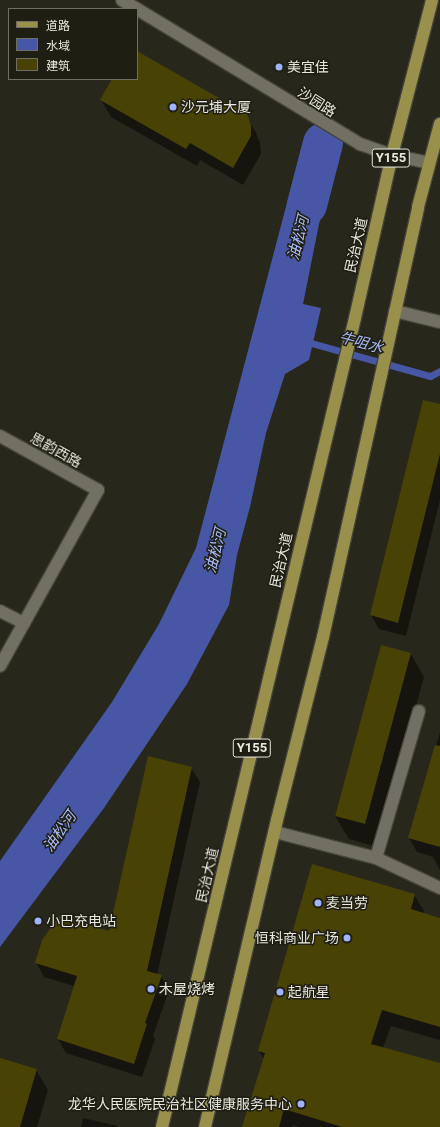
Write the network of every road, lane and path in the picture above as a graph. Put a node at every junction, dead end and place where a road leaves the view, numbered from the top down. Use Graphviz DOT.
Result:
graph roads {
  1 [pos="122,0"];
  2 [pos="432,0"];
  3 [pos="135,8"];
  4 [pos="138,10"];
  5 [pos="440,124"];
  6 [pos="392,155"];
  7 [pos="429,163"];
  8 [pos="395,311"];
  9 [pos="440,322"];
  10 [pos="0,436"];
  11 [pos="0,611"];
  12 [pos="24,624"];
  13 [pos="0,666"];
  14 [pos="419,711"];
  15 [pos="275,832"];
  16 [pos="376,858"];
  17 [pos="440,888"];
  18 [pos="162,1127"];
  19 [pos="205,1127"];
  1 -- 3 [label="street, 沙园路"];
  2 -- 6 [label="main road, 民治大道 / Y155"];
  4 -- 6 [label="street, 沙园路"];
  5 -- 7 [label="main road, Y155"];
  6 -- 7 [label="street, 沙园路"];
  6 -- 18 [label="main road, 民治大道 / Y155"];
  7 -- 8 [label="main road, Y155"];
  8 -- 9 [label="street"];
  8 -- 15 [label="main road, Y155"];
  10 -- 12 [label="street, 思韵西路"];
  11 -- 12 [label="street"];
  12 -- 13 [label="street"];
  14 -- 16 [label="street"];
  15 -- 16 [label="street"];
  15 -- 19 [label="main road, Y155"];
  16 -- 17 [label="street"];
}
